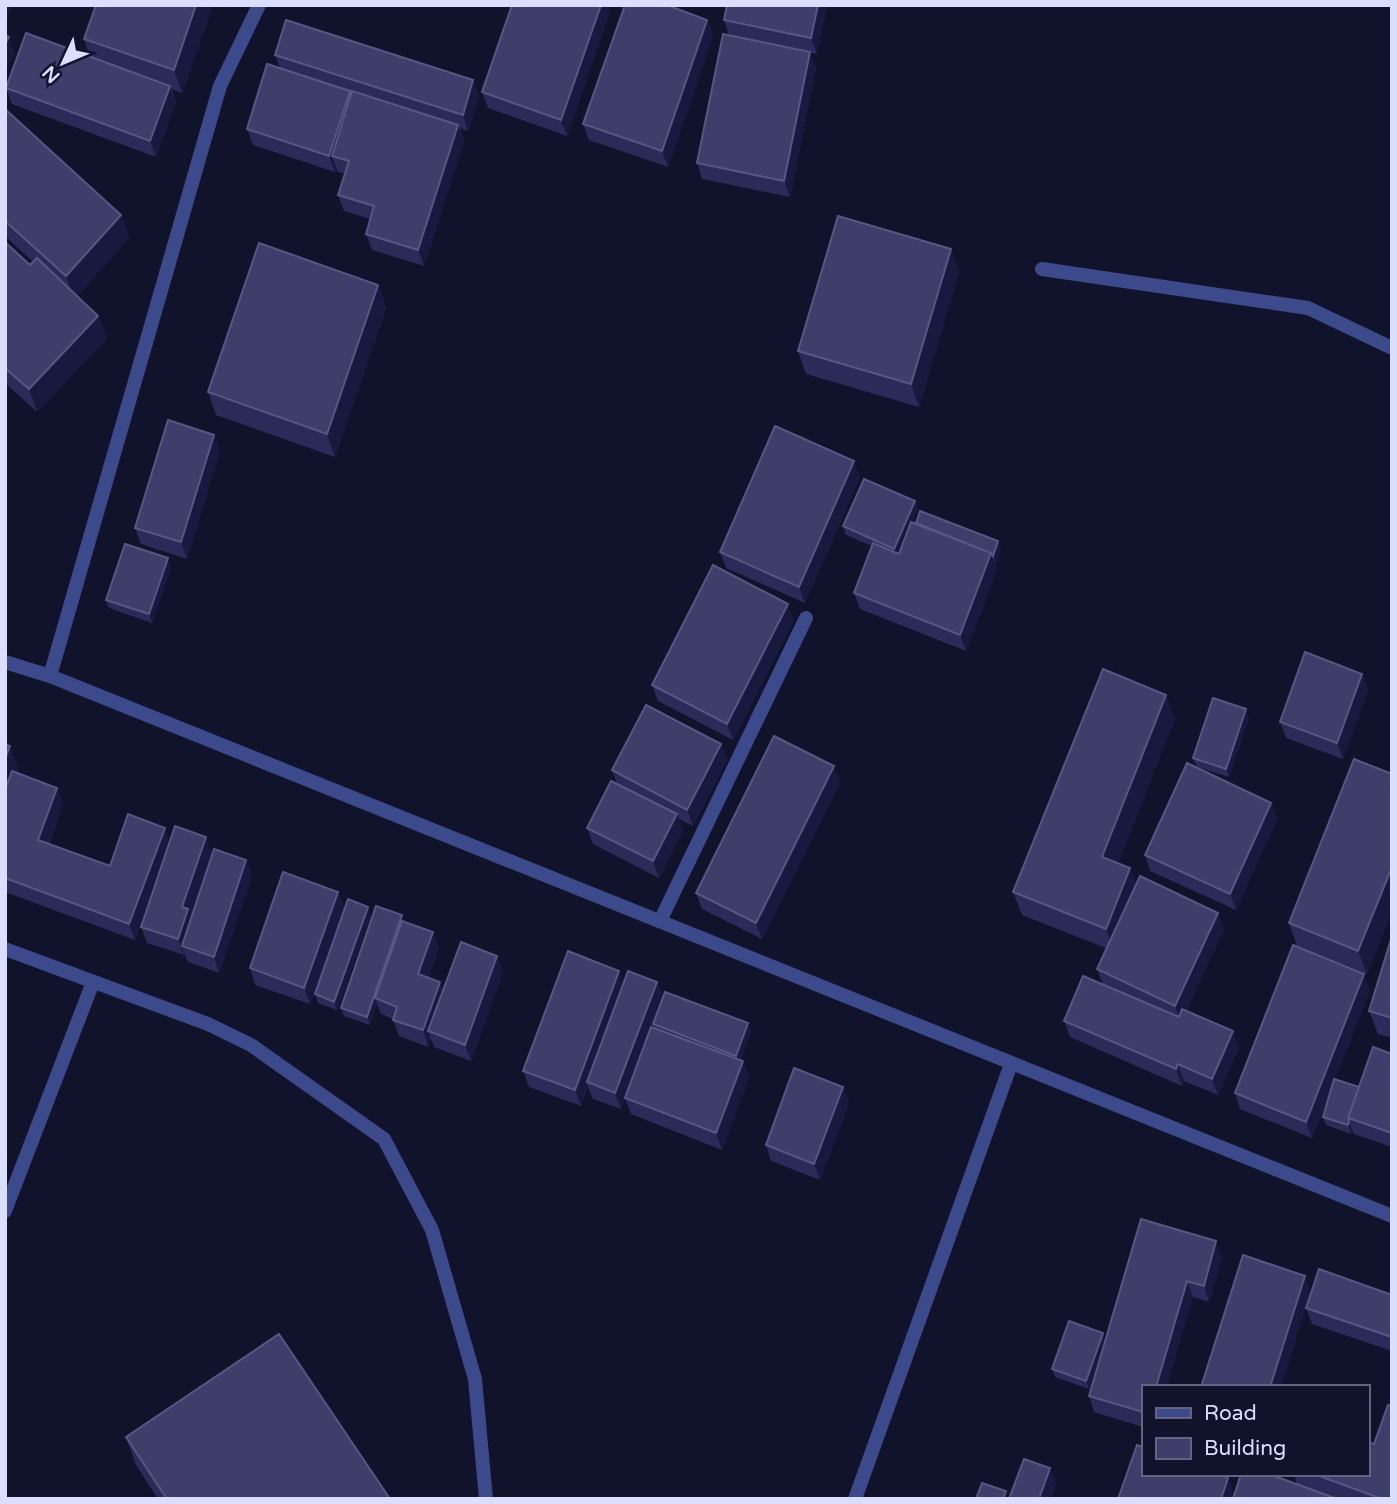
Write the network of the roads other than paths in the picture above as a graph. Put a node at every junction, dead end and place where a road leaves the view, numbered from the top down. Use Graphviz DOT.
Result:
graph roads {
  1 [pos="259,5"];
  2 [pos="1042,269"];
  3 [pos="1392,348"];
  4 [pos="806,618"];
  5 [pos="5,662"];
  6 [pos="50,676"];
  7 [pos="660,921"];
  8 [pos="5,949"];
  9 [pos="93,982"];
  10 [pos="1011,1063"];
  11 [pos="5,1211"];
  12 [pos="1392,1216"];
  13 [pos="486,1499"];
  14 [pos="855,1499"];
  1 -- 6 [label="street"];
  2 -- 3 [label="street"];
  4 -- 7 [label="street"];
  5 -- 6 [label="street"];
  6 -- 7 [label="street"];
  7 -- 10 [label="street"];
  8 -- 9 [label="street"];
  9 -- 11 [label="street"];
  9 -- 13 [label="street"];
  10 -- 12 [label="street"];
  10 -- 14 [label="street"];
}
